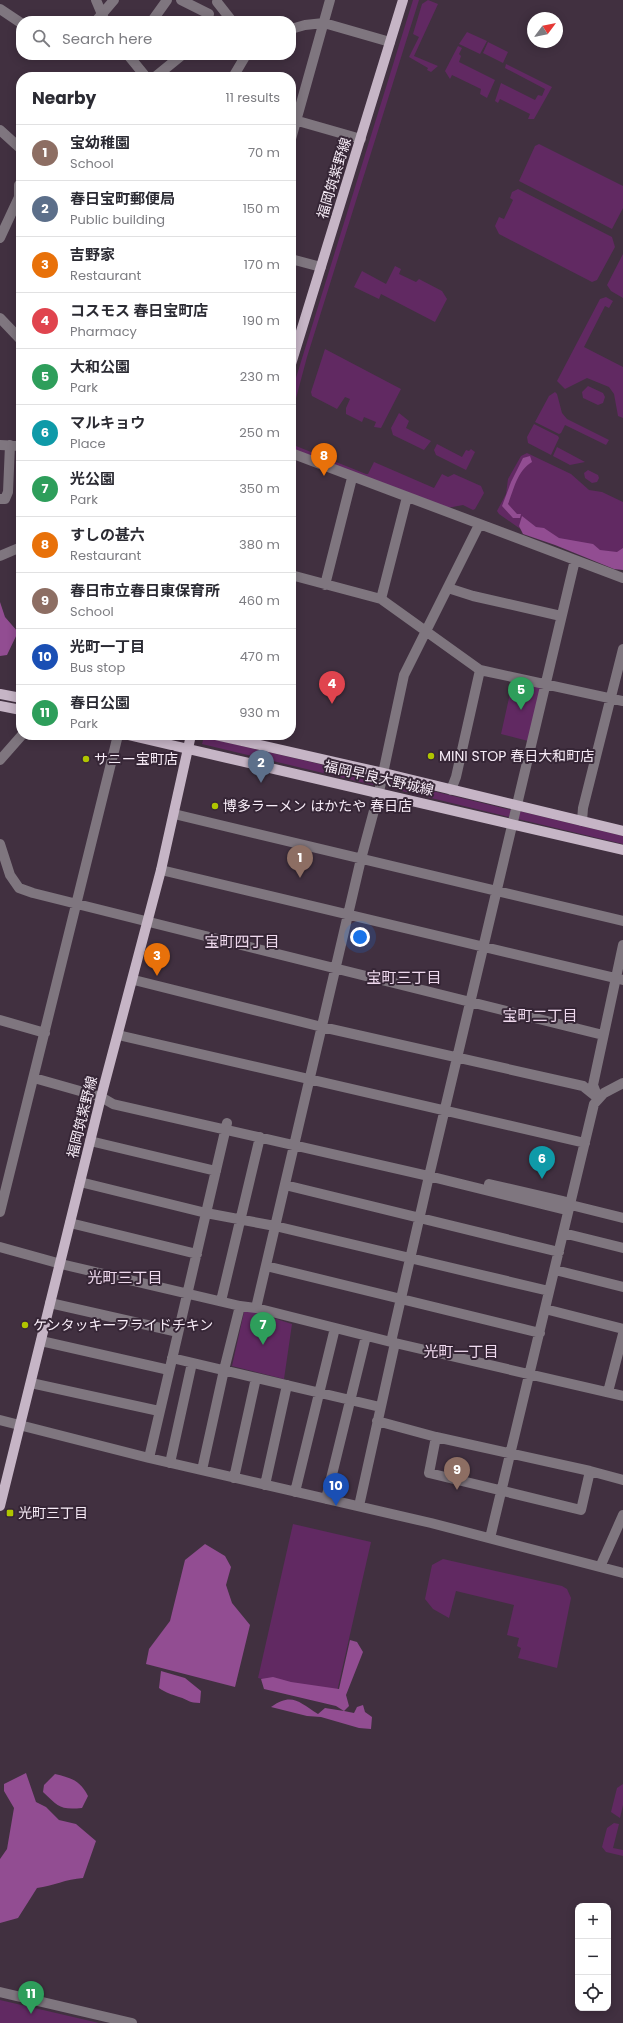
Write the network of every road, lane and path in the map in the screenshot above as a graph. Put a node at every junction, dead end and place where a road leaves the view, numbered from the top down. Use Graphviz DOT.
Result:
graph roads {
  1 [pos="96,0"];
  2 [pos="114,0"];
  3 [pos="167,0"];
  4 [pos="181,0"];
  5 [pos="330,0"];
  6 [pos="403,0"];
  7 [pos="217,1"];
  8 [pos="0,9"];
  9 [pos="100,16"];
  10 [pos="103,16"];
  11 [pos="156,16"];
  12 [pos="205,16"];
  13 [pos="208,16"];
  14 [pos="228,16"];
  15 [pos="16,20"];
  16 [pos="324,23"];
  17 [pos="296,28"];
  18 [pos="390,42"];
  19 [pos="132,60"];
  20 [pos="176,60"];
  21 [pos="243,60"];
  22 [pos="142,72"];
  23 [pos="161,72"];
  24 [pos="236,72"];
  25 [pos="296,113"];
  26 [pos="296,120"];
  27 [pos="0,130"];
  28 [pos="361,139"];
  29 [pos="16,144"];
  30 [pos="16,203"];
  31 [pos="0,238"];
  32 [pos="296,260"];
  33 [pos="321,267"];
  34 [pos="0,318"];
  35 [pos="16,335"];
  36 [pos="296,348"];
  37 [pos="5,445"];
  38 [pos="16,446"];
  39 [pos="296,455"];
  40 [pos="352,478"];
  41 [pos="407,497"];
  42 [pos="0,499"];
  43 [pos="480,525"];
  44 [pos="16,549"];
  45 [pos="0,556"];
  46 [pos="575,560"];
  47 [pos="296,576"];
  48 [pos="623,578"];
  49 [pos="325,585"];
  50 [pos="448,588"];
  51 [pos="381,598"];
  52 [pos="561,616"];
  53 [pos="426,630"];
  54 [pos="623,649"];
  55 [pos="480,670"];
  56 [pos="546,683"];
  57 [pos="0,694"];
  58 [pos="16,697"];
  59 [pos="611,698"];
  60 [pos="623,701"];
  61 [pos="0,706"];
  62 [pos="16,709"];
  63 [pos="18,740"];
  64 [pos="117,740"];
  65 [pos="149,740"];
  66 [pos="190,740"];
  67 [pos="238,740"];
  68 [pos="187,749"];
  69 [pos="0,760"];
  70 [pos="383,773"];
  71 [pos="451,790"];
  72 [pos="378,792"];
  73 [pos="517,805"];
  74 [pos="174,814"];
  75 [pos="582,821"];
  76 [pos="512,823"];
  77 [pos="623,831"];
  78 [pos="0,844"];
  79 [pos="623,850"];
  80 [pos="361,859"];
  81 [pos="161,870"];
  82 [pos="496,891"];
  83 [pos="77,903"];
  84 [pos="348,915"];
  85 [pos="623,921"];
  86 [pos="148,922"];
  87 [pos="623,945"];
  88 [pos="482,947"];
  89 [pos="335,969"];
  90 [pos="134,980"];
  91 [pos="619,980"];
  92 [pos="471,1002"];
  93 [pos="0,1020"];
  94 [pos="322,1027"];
  95 [pos="45,1033"];
  96 [pos="118,1035"];
  97 [pos="603,1035"];
  98 [pos="457,1058"];
  99 [pos="34,1078"];
  100 [pos="309,1080"];
  101 [pos="623,1083"];
  102 [pos="102,1097"];
  103 [pos="598,1098"];
  104 [pos="444,1112"];
  105 [pos="226,1126"];
  106 [pos="260,1137"];
  107 [pos="90,1141"];
  108 [pos="295,1142"];
  109 [pos="585,1143"];
  110 [pos="216,1171"];
  111 [pos="429,1173"];
  112 [pos="80,1182"];
  113 [pos="285,1185"];
  114 [pos="3,1186"];
  115 [pos="570,1205"];
  116 [pos="0,1212"];
  117 [pos="206,1213"];
  118 [pos="419,1218"];
  119 [pos="623,1218"];
  120 [pos="240,1220"];
  121 [pos="70,1223"];
  122 [pos="275,1226"];
  123 [pos="563,1233"];
  124 [pos="0,1247"];
  125 [pos="623,1248"];
  126 [pos="559,1252"];
  127 [pos="197,1254"];
  128 [pos="409,1259"];
  129 [pos="61,1264"];
  130 [pos="266,1266"];
  131 [pos="555,1270"];
  132 [pos="623,1287"];
  133 [pos="549,1291"];
  134 [pos="188,1293"];
  135 [pos="400,1300"];
  136 [pos="221,1301"];
  137 [pos="50,1303"];
  138 [pos="240,1306"];
  139 [pos="256,1308"];
  140 [pos="545,1309"];
  141 [pos="335,1328"];
  142 [pos="623,1329"];
  143 [pos="178,1332"];
  144 [pos="540,1334"];
  145 [pos="623,1334"];
  146 [pos="366,1336"];
  147 [pos="41,1341"];
  148 [pos="393,1343"];
  149 [pos="172,1358"];
  150 [pos="192,1363"];
  151 [pos="169,1370"];
  152 [pos="224,1370"];
  153 [pos="530,1376"];
  154 [pos="256,1378"];
  155 [pos="31,1383"];
  156 [pos="287,1385"];
  157 [pos="319,1392"];
  158 [pos="608,1392"];
  159 [pos="623,1396"];
  160 [pos="350,1400"];
  161 [pos="380,1407"];
  162 [pos="159,1411"];
  163 [pos="0,1420"];
  164 [pos="377,1421"];
  165 [pos="20,1426"];
  166 [pos="436,1437"];
  167 [pos="512,1454"];
  168 [pos="149,1458"];
  169 [pos="170,1463"];
  170 [pos="202,1470"];
  171 [pos="590,1470"];
  172 [pos="234,1478"];
  173 [pos="623,1480"];
  174 [pos="265,1485"];
  175 [pos="295,1492"];
  176 [pos="503,1492"];
  177 [pos="326,1499"];
  178 [pos="0,1506"];
  179 [pos="359,1506"];
  180 [pos="623,1515"];
  181 [pos="490,1538"];
  182 [pos="600,1567"];
  183 [pos="623,1573"];
  184 [pos="0,1992"];
  185 [pos="132,2023"];
  1 -- 9 [label="street"];
  2 -- 10 [label="street"];
  3 -- 11 [label="street"];
  4 -- 12 [label="street"];
  5 -- 16 [label="street"];
  6 -- 18 [label="main road, 福岡筑紫野線"];
  7 -- 13 [label="street"];
  7 -- 14 [label="street"];
  8 -- 15 [label="street"];
  16 -- 17 [label="street"];
  16 -- 18 [label="street"];
  16 -- 25 [label="street"];
  18 -- 28 [label="main road, 福岡筑紫野線"];
  19 -- 22 [label="street"];
  20 -- 23 [label="street"];
  21 -- 24 [label="street"];
  26 -- 28 [label="street"];
  27 -- 29 [label="street"];
  28 -- 33 [label="main road, 福岡筑紫野線"];
  30 -- 31 [label="street"];
  32 -- 33 [label="street"];
  33 -- 36 [label="main road, 福岡筑紫野線"];
  34 -- 35 [label="street"];
  37 -- 38 [label="street"];
  37 -- 42 [label="street"];
  39 -- 40 [label="street"];
  40 -- 41 [label="street"];
  40 -- 49 [label="street"];
  41 -- 43 [label="street"];
  41 -- 51 [label="street"];
  43 -- 46 [label="street"];
  43 -- 50 [label="street"];
  44 -- 45 [label="street"];
  46 -- 48 [label="street"];
  46 -- 52 [label="street"];
  47 -- 49 [label="street"];
  49 -- 51 [label="street"];
  50 -- 52 [label="street"];
  50 -- 53 [label="street"];
  51 -- 53 [label="street"];
  52 -- 56 [label="street"];
  53 -- 55 [label="street"];
  53 -- 70 [label="street"];
  54 -- 59 [label="street"];
  55 -- 56 [label="street"];
  55 -- 71 [label="street"];
  56 -- 59 [label="street"];
  56 -- 73 [label="street"];
  57 -- 58 [label="main road"];
  59 -- 60 [label="street"];
  59 -- 75 [label="street"];
  61 -- 62 [label="main road"];
  63 -- 69 [label="street"];
  64 -- 83 [label="street"];
  65 -- 68 [label="main road, 福岡早良大野城線"];
  66 -- 68 [label="main road, 福岡筑紫野線"];
  67 -- 70 [label="main road, 福岡早良大野城線"];
  68 -- 72 [label="main road, 福岡早良大野城線"];
  68 -- 74 [label="main road, 福岡筑紫野線"];
  70 -- 71 [label="main road, 福岡早良大野城線"];
  70 -- 72 [label="street"];
  71 -- 73 [label="main road, 福岡早良大野城線"];
  72 -- 76 [label="main road, 福岡早良大野城線"];
  72 -- 80 [label="street"];
  73 -- 75 [label="main road, 福岡早良大野城線"];
  73 -- 76 [label="street"];
  74 -- 80 [label="street"];
  74 -- 81 [label="main road, 福岡筑紫野線"];
  75 -- 77 [label="main road, 福岡早良大野城線"];
  76 -- 79 [label="main road, 福岡早良大野城線"];
  76 -- 82 [label="street"];
  78 -- 83 [label="street"];
  80 -- 82 [label="street"];
  80 -- 84 [label="street"];
  81 -- 84 [label="street"];
  81 -- 86 [label="main road, 福岡筑紫野線"];
  82 -- 85 [label="street"];
  82 -- 88 [label="street"];
  83 -- 86 [label="street"];
  83 -- 95 [label="street"];
  84 -- 88 [label="street"];
  84 -- 89 [label="street"];
  86 -- 89 [label="street"];
  86 -- 90 [label="main road, 福岡筑紫野線"];
  87 -- 91 [label="street"];
  88 -- 91 [label="street"];
  88 -- 92 [label="street"];
  89 -- 92 [label="street"];
  89 -- 94 [label="street"];
  90 -- 94 [label="street"];
  90 -- 96 [label="main road, 福岡筑紫野線"];
  91 -- 97 [label="street"];
  92 -- 97 [label="street"];
  92 -- 98 [label="street"];
  93 -- 95 [label="street"];
  94 -- 98 [label="street"];
  94 -- 100 [label="street"];
  95 -- 99 [label="street"];
  96 -- 100 [label="street"];
  96 -- 102 [label="main road, 福岡筑紫野線"];
  97 -- 103 [label="street"];
  98 -- 103 [label="street"];
  98 -- 104 [label="street"];
  99 -- 102 [label="street"];
  99 -- 114 [label="street"];
  100 -- 104 [label="street"];
  100 -- 108 [label="street"];
  101 -- 103 [label="street"];
  102 -- 105 [label="street"];
  102 -- 107 [label="main road, 福岡筑紫野線"];
  103 -- 109 [label="street"];
  104 -- 109 [label="street"];
  104 -- 111 [label="street"];
  105 -- 106 [label="street"];
  105 -- 108 [label="street"];
  105 -- 110 [label="street"];
  106 -- 108 [label="street"];
  106 -- 120 [label="street"];
  107 -- 110 [label="street"];
  107 -- 112 [label="main road, 福岡筑紫野線"];
  108 -- 111 [label="street"];
  108 -- 113 [label="street"];
  109 -- 115 [label="street"];
  110 -- 117 [label="street"];
  111 -- 115 [label="street"];
  111 -- 118 [label="street"];
  112 -- 117 [label="street"];
  112 -- 121 [label="main road, 福岡筑紫野線"];
  113 -- 118 [label="street"];
  113 -- 122 [label="street"];
  114 -- 116 [label="street"];
  115 -- 119 [label="street"];
  115 -- 123 [label="street"];
  117 -- 120 [label="street"];
  117 -- 127 [label="street"];
  118 -- 126 [label="street"];
  118 -- 128 [label="street"];
  120 -- 122 [label="street"];
  120 -- 136 [label="street"];
  121 -- 127 [label="street"];
  121 -- 129 [label="main road, 福岡筑紫野線"];
  122 -- 128 [label="street"];
  122 -- 130 [label="street"];
  123 -- 125 [label="street"];
  123 -- 126 [label="street"];
  124 -- 129 [label="street"];
  126 -- 131 [label="street"];
  127 -- 134 [label="street"];
  128 -- 133 [label="street"];
  128 -- 135 [label="street"];
  129 -- 134 [label="street"];
  129 -- 137 [label="main road, 福岡筑紫野線"];
  130 -- 135 [label="street"];
  130 -- 139 [label="street"];
  131 -- 132 [label="street"];
  131 -- 133 [label="street"];
  133 -- 140 [label="street"];
  134 -- 136 [label="street"];
  134 -- 143 [label="street"];
  135 -- 144 [label="street"];
  135 -- 148 [label="street"];
  136 -- 138 [label="street"];
  137 -- 143 [label="street"];
  137 -- 147 [label="main road, 福岡筑紫野線"];
  138 -- 139 [label="street"];
  138 -- 152 [label="street"];
  139 -- 141 [label="street"];
  140 -- 142 [label="street"];
  140 -- 144 [label="street"];
  141 -- 146 [label="street"];
  141 -- 157 [label="street"];
  143 -- 149 [label="street"];
  144 -- 153 [label="street"];
  145 -- 158 [label="street"];
  146 -- 148 [label="street"];
  146 -- 160 [label="street"];
  147 -- 151 [label="street"];
  147 -- 155 [label="main road, 福岡筑紫野線"];
  148 -- 153 [label="street"];
  148 -- 161 [label="street"];
  149 -- 150 [label="street"];
  149 -- 151 [label="street"];
  150 -- 152 [label="street"];
  150 -- 169 [label="street"];
  151 -- 162 [label="street"];
  152 -- 154 [label="street"];
  152 -- 170 [label="street"];
  153 -- 158 [label="street"];
  153 -- 167 [label="street"];
  154 -- 156 [label="street"];
  154 -- 172 [label="street"];
  155 -- 162 [label="street"];
  155 -- 165 [label="main road, 福岡筑紫野線"];
  156 -- 157 [label="street"];
  156 -- 174 [label="street"];
  157 -- 160 [label="street"];
  157 -- 175 [label="street"];
  158 -- 159 [label="street"];
  160 -- 161 [label="street"];
  160 -- 177 [label="street"];
  161 -- 164 [label="street"];
  162 -- 168 [label="street"];
  163 -- 165 [label="street"];
  164 -- 166 [label="street"];
  164 -- 179 [label="street"];
  165 -- 168 [label="street"];
  165 -- 178 [label="main road, 福岡筑紫野線"];
  166 -- 167 [label="street"];
  166 -- 176 [label="street"];
  167 -- 171 [label="street"];
  167 -- 176 [label="street"];
  168 -- 169 [label="street"];
  169 -- 170 [label="street"];
  170 -- 172 [label="street"];
  171 -- 173 [label="street"];
  171 -- 176 [label="street"];
  172 -- 174 [label="street"];
  174 -- 175 [label="street"];
  175 -- 177 [label="street"];
  176 -- 181 [label="street"];
  177 -- 179 [label="street"];
  179 -- 181 [label="street"];
  180 -- 182 [label="street"];
  181 -- 182 [label="street"];
  182 -- 183 [label="street"];
  184 -- 185 [label="street"];
}
